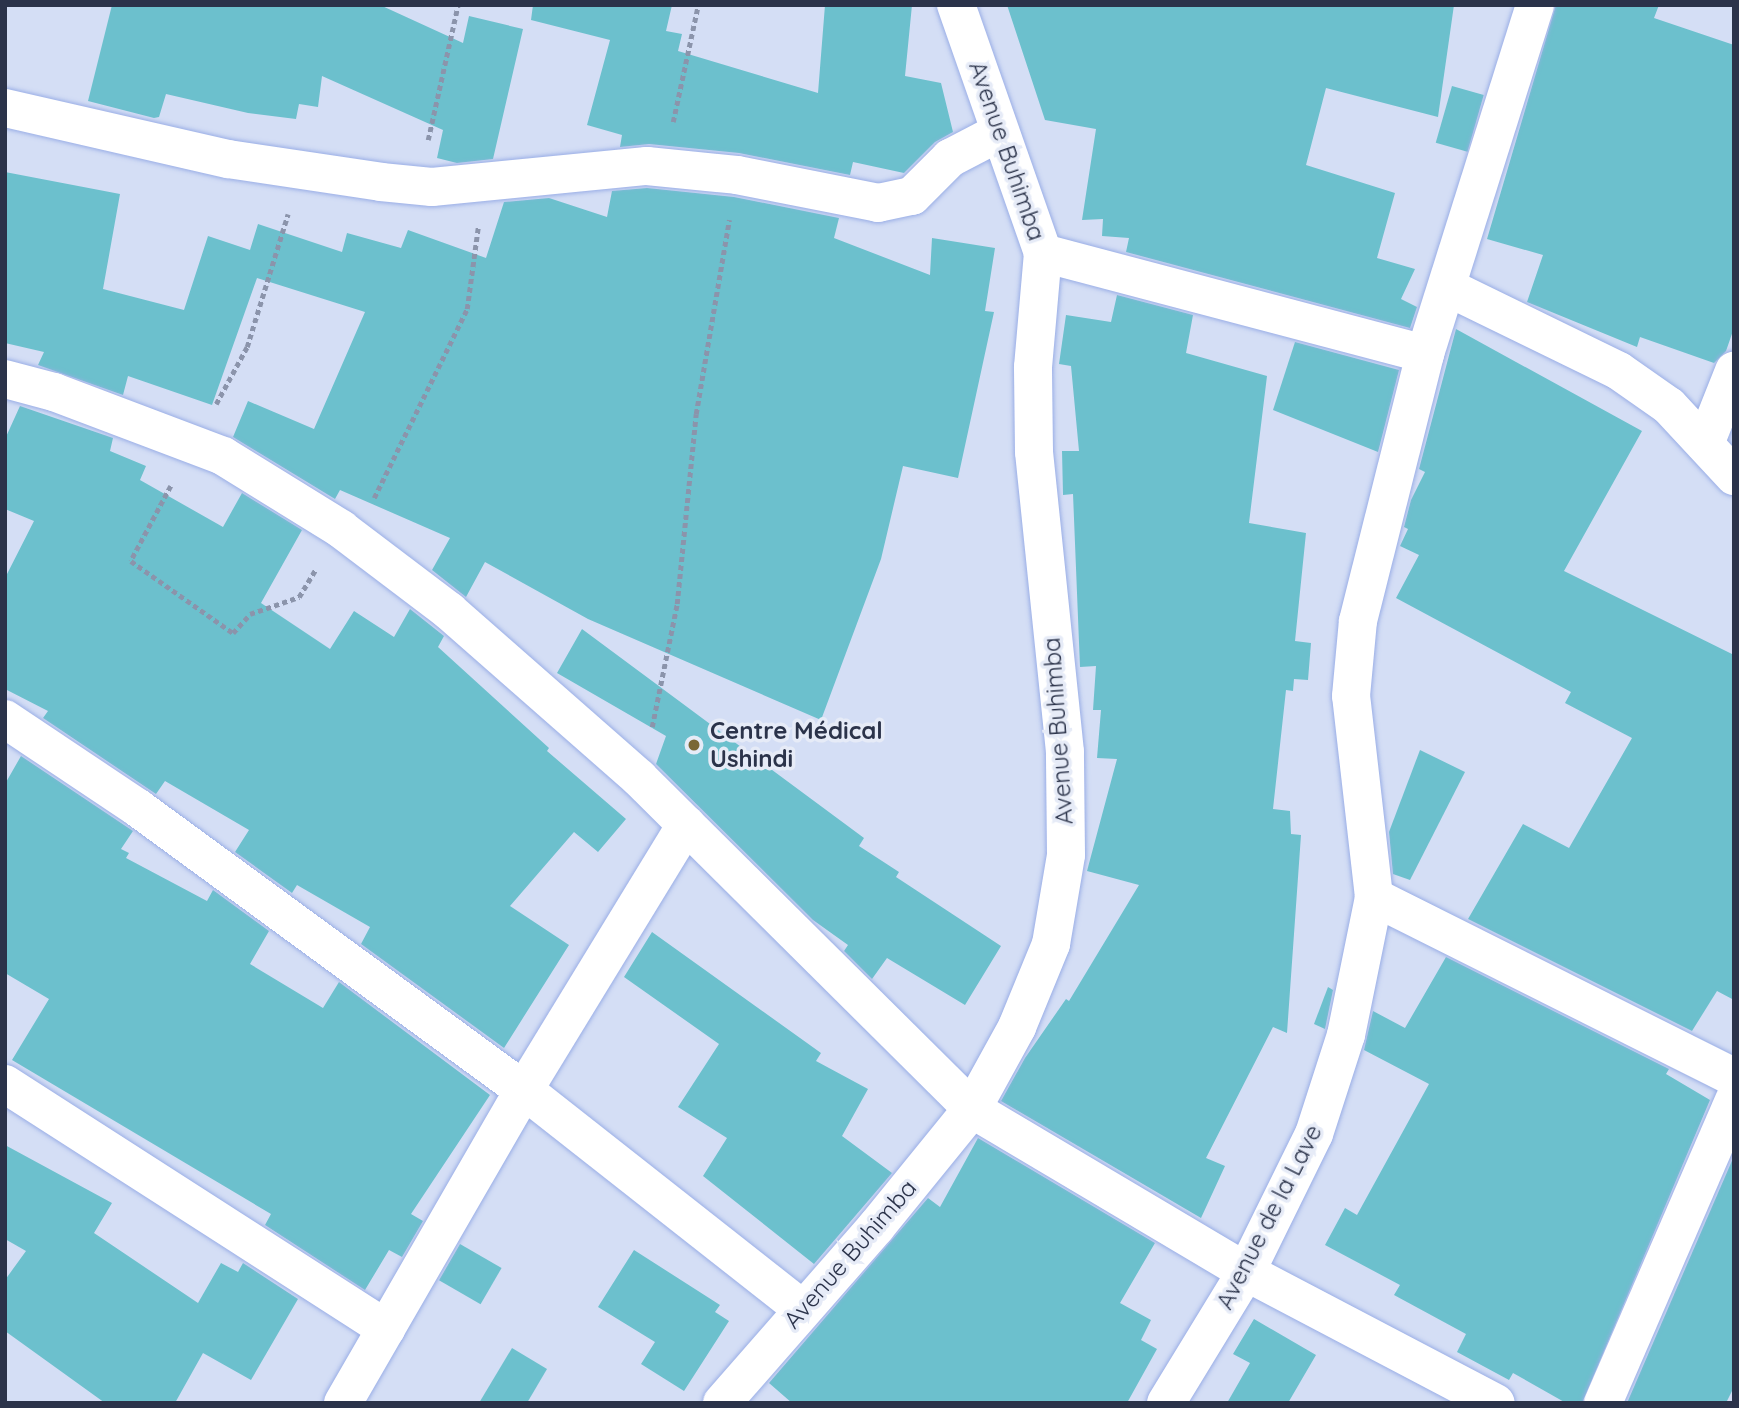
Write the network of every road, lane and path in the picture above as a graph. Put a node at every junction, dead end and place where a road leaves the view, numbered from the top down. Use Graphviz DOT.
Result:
graph roads {
  1 [pos="458,5"];
  2 [pos="698,5"];
  3 [pos="956,5"];
  4 [pos="1535,5"];
  5 [pos="5,108"];
  6 [pos="1000,132"];
  7 [pos="664,168"];
  8 [pos="301,169"];
  9 [pos="737,175"];
  10 [pos="484,182"];
  11 [pos="418,186"];
  12 [pos="1043,253"];
  13 [pos="1447,286"];
  14 [pos="1425,354"];
  15 [pos="1734,371"];
  16 [pos="5,379"];
  17 [pos="1704,444"];
  18 [pos="193,445"];
  19 [pos="1734,476"];
  20 [pos="341,529"];
  21 [pos="5,719"];
  22 [pos="639,778"];
  23 [pos="686,825"];
  24 [pos="1374,897"];
  25 [pos="1734,1077"];
  26 [pos="5,1084"];
  27 [pos="524,1090"];
  28 [pos="1734,1100"];
  29 [pos="972,1109"];
  30 [pos="1246,1272"];
  31 [pos="802,1309"];
  32 [pos="386,1329"];
  33 [pos="343,1403"];
  34 [pos="722,1403"];
  35 [pos="1166,1403"];
  36 [pos="1496,1403"];
  37 [pos="1602,1403"];
  1 -- 11 [label="path"];
  2 -- 7 [label="path"];
  3 -- 6 [label="street, Avenue Buhimba"];
  4 -- 13 [label="street, Avenue de la Lave"];
  5 -- 8 [label="street"];
  6 -- 9 [label="street"];
  6 -- 12 [label="street, Avenue Buhimba"];
  7 -- 9 [label="street"];
  7 -- 10 [label="street"];
  8 -- 11 [label="street"];
  8 -- 18 [label="path"];
  9 -- 22 [label="path"];
  10 -- 11 [label="street"];
  10 -- 20 [label="path"];
  12 -- 14 [label="street"];
  12 -- 29 [label="street, Avenue Buhimba"];
  13 -- 14 [label="street, Avenue de la Lave"];
  13 -- 17 [label="street"];
  14 -- 24 [label="street, Avenue de la Lave"];
  15 -- 17 [label="street"];
  16 -- 18 [label="street"];
  17 -- 19 [label="street"];
  18 -- 20 [label="street"];
  18 -- 20 [label="path"];
  20 -- 22 [label="street"];
  21 -- 27 [label="street"];
  22 -- 23 [label="street"];
  23 -- 27 [label="street"];
  23 -- 29 [label="street"];
  24 -- 25 [label="street"];
  24 -- 30 [label="street, Avenue de la Lave"];
  26 -- 32 [label="street"];
  27 -- 31 [label="street"];
  27 -- 32 [label="street"];
  28 -- 37 [label="street"];
  29 -- 30 [label="street"];
  29 -- 31 [label="street, Avenue Buhimba"];
  30 -- 35 [label="street, Avenue de la Lave"];
  30 -- 36 [label="street"];
  31 -- 34 [label="street, Avenue Buhimba"];
  32 -- 33 [label="street"];
}
